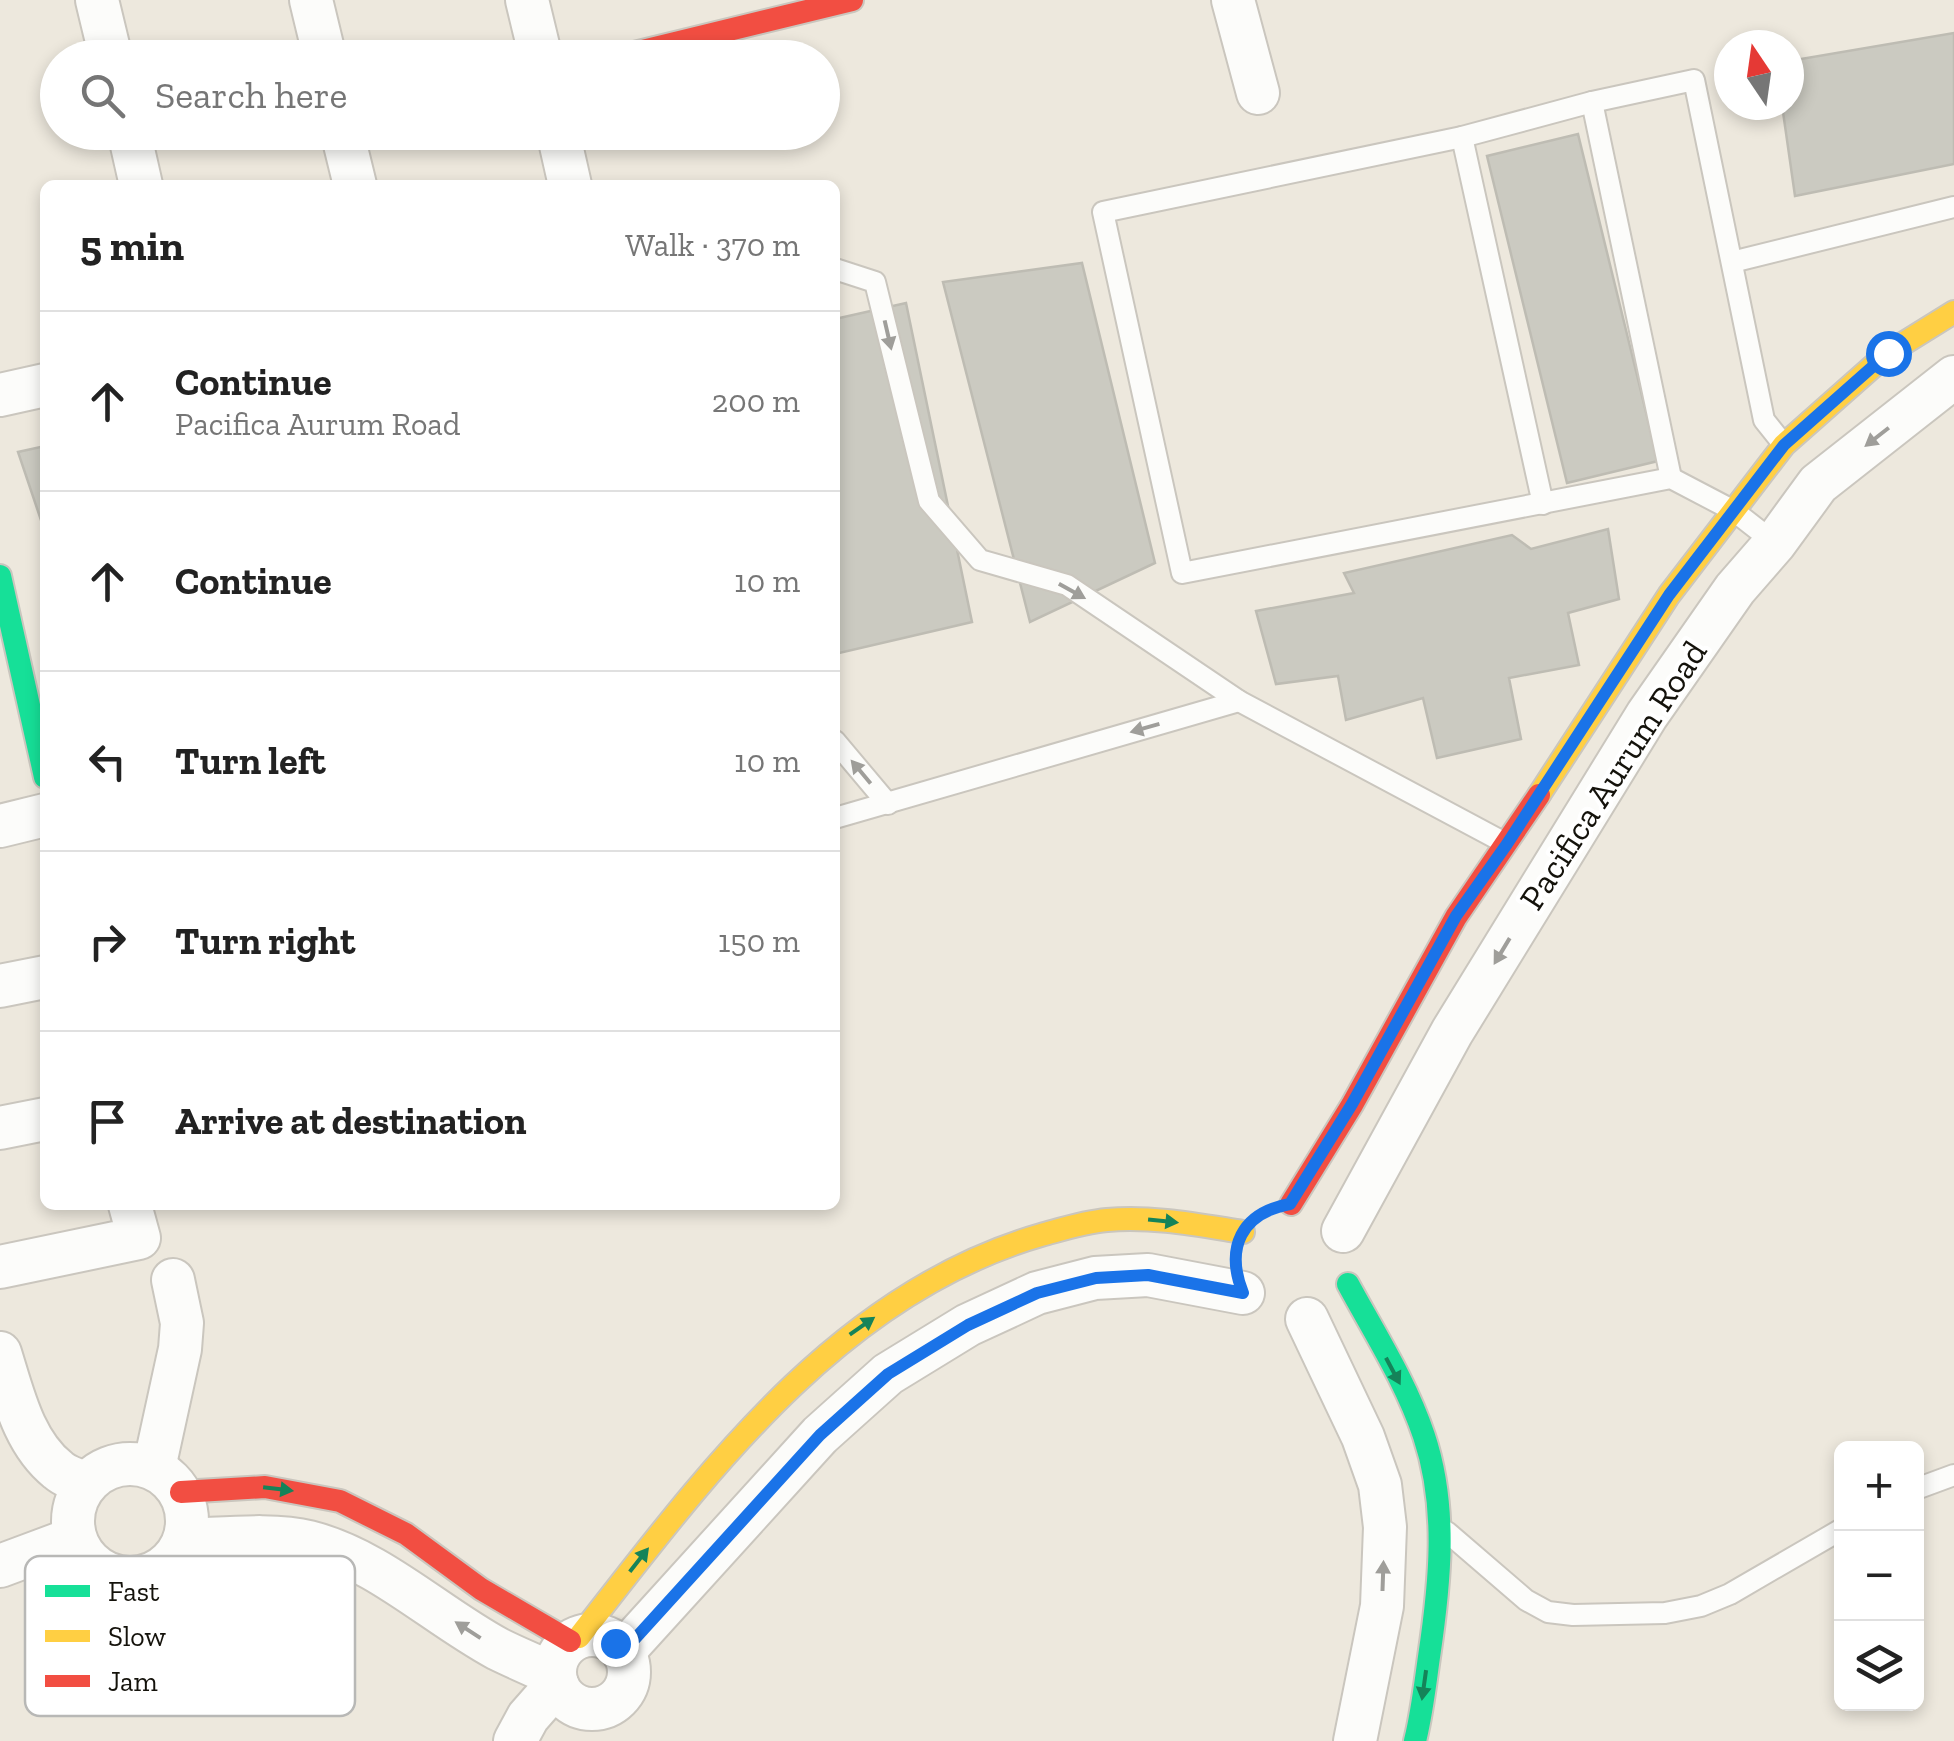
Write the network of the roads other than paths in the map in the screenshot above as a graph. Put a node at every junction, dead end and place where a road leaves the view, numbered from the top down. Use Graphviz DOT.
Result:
graph roads {
  1 [pos="97,0"];
  2 [pos="312,0"];
  3 [pos="527,0"];
  4 [pos="852,0"];
  5 [pos="1233,0"];
  6 [pos="107,40"];
  7 [pos="321,40"];
  8 [pos="537,40"];
  9 [pos="688,40"];
  10 [pos="1258,94"];
  11 [pos="1592,102"];
  12 [pos="1462,137"];
  13 [pos="132,150"];
  14 [pos="346,150"];
  15 [pos="562,150"];
  16 [pos="140,180"];
  17 [pos="354,180"];
  18 [pos="569,180"];
  19 [pos="1954,207"];
  20 [pos="1732,262"];
  21 [pos="840,271"];
  22 [pos="1954,312"];
  23 [pos="1954,377"];
  24 [pos="40,386"];
  25 [pos="0,395"];
  26 [pos="1801,465"];
  27 [pos="1671,478"];
  28 [pos="1543,504"];
  29 [pos="1734,511"];
  30 [pos="1775,543"];
  31 [pos="0,576"];
  32 [pos="1239,701"];
  33 [pos="840,747"];
  34 [pos="40,755"];
  35 [pos="888,804"];
  36 [pos="40,815"];
  37 [pos="840,817"];
  38 [pos="0,826"];
  39 [pos="1507,844"];
  40 [pos="40,978"];
  41 [pos="0,986"];
  42 [pos="40,1120"];
  43 [pos="0,1128"];
  44 [pos="1290,1204"];
  45 [pos="131,1210"];
  46 [pos="1343,1231"];
  47 [pos="1243,1232"];
  48 [pos="0,1266"];
  49 [pos="174,1280"];
  50 [pos="1348,1284"];
  51 [pos="1243,1293"];
  52 [pos="1307,1319"];
  53 [pos="0,1353"];
  54 [pos="1954,1475"];
  55 [pos="168,1480"];
  56 [pos="86,1483"];
  57 [pos="1924,1486"];
  58 [pos="1442,1527"];
  59 [pos="1839,1531"];
  60 [pos="75,1538"];
  61 [pos="184,1540"];
  62 [pos="27,1556"];
  63 [pos="84,1556"];
  64 [pos="175,1556"];
  65 [pos="346,1556"];
  66 [pos="25,1557"];
  67 [pos="355,1561"];
  68 [pos="0,1566"];
  69 [pos="623,1652"];
  70 [pos="565,1659"];
  71 [pos="586,1725"];
  72 [pos="515,1741"];
  73 [pos="1355,1741"];
  74 [pos="1415,1741"];
  1 -- 6 [label="street"];
  2 -- 7 [label="street"];
  3 -- 8 [label="street"];
  4 -- 9 [label="street"];
  5 -- 10 [label="street"];
  11 -- 12 [label="lane"];
  11 -- 20 [label="lane"];
  11 -- 27 [label="lane"];
  12 -- 28 [label="lane"];
  12 -- 28 [label="lane"];
  13 -- 16 [label="street"];
  14 -- 17 [label="street"];
  15 -- 18 [label="street"];
  19 -- 20 [label="lane"];
  20 -- 26 [label="lane"];
  21 -- 32 [label="lane, one-way"];
  22 -- 26 [label="street, Pacifica Aurum Road"];
  23 -- 26 [label="street, Pacifica Aurum Road, one-way"];
  24 -- 25 [label="street"];
  26 -- 29 [label="street, Pacifica Aurum Road"];
  26 -- 30 [label="street, Pacifica Aurum Road"];
  27 -- 28 [label="lane"];
  27 -- 29 [label="lane"];
  29 -- 30 [label="lane"];
  29 -- 39 [label="street, Pacifica Aurum Road"];
  30 -- 46 [label="street, Pacifica Aurum Road, one-way"];
  31 -- 34 [label="street"];
  32 -- 35 [label="lane, one-way"];
  32 -- 39 [label="lane"];
  35 -- 33 [label="lane, one-way"];
  35 -- 37 [label="lane"];
  36 -- 38 [label="street"];
  39 -- 44 [label="street, Pacifica Aurum Road"];
  40 -- 41 [label="street"];
  42 -- 43 [label="street"];
  44 -- 46 [label="street"];
  44 -- 47 [label="street"];
  45 -- 48 [label="street"];
  46 -- 50 [label="street"];
  47 -- 51 [label="street"];
  70 -- 47 [label="street, one-way"];
  49 -- 55 [label="street"];
  50 -- 52 [label="street"];
  50 -- 58 [label="street, one-way"];
  51 -- 52 [label="street"];
  51 -- 69 [label="street"];
  73 -- 52 [label="street, one-way"];
  53 -- 56 [label="street"];
  54 -- 57 [label="lane"];
  55 -- 56 [label="street"];
  55 -- 61 [label="street"];
  55 -- 70 [label="street, one-way"];
  56 -- 60 [label="street"];
  58 -- 59 [label="lane"];
  58 -- 74 [label="street, one-way"];
  60 -- 62 [label="street"];
  60 -- 63 [label="street"];
  61 -- 64 [label="street"];
  65 -- 61 [label="street, one-way"];
  66 -- 68 [label="street"];
  70 -- 67 [label="street, one-way"];
  69 -- 70 [label="street"];
  69 -- 71 [label="street"];
  70 -- 71 [label="street"];
  70 -- 72 [label="street"];
}
